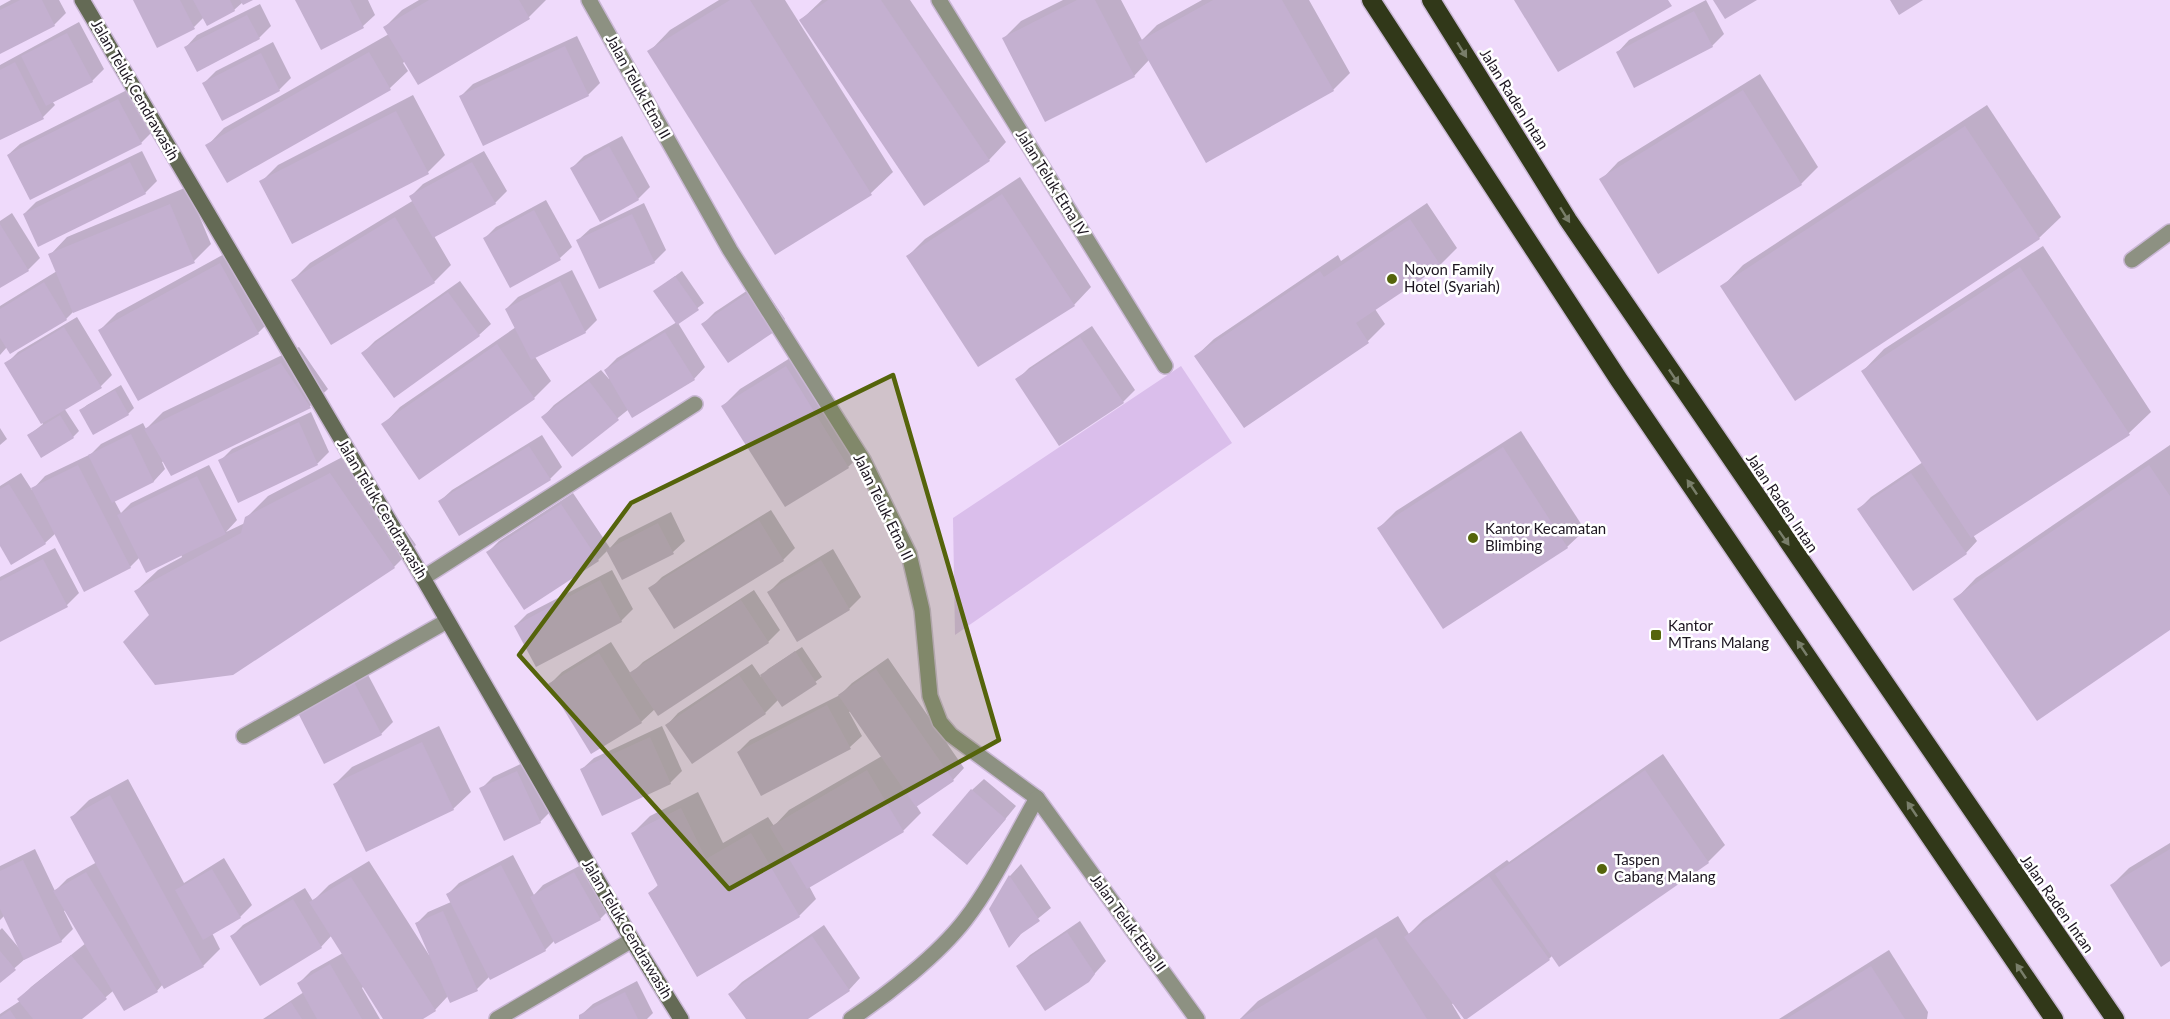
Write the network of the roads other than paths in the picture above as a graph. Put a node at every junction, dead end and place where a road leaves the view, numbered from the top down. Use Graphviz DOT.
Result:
graph roads {
  1 [pos="82,0"];
  2 [pos="589,0"];
  3 [pos="939,0"];
  4 [pos="1371,0"];
  5 [pos="1431,0"];
  6 [pos="2170,232"];
  7 [pos="2132,260"];
  8 [pos="1165,366"];
  9 [pos="695,404"];
  10 [pos="423,578"];
  11 [pos="447,621"];
  12 [pos="244,736"];
  13 [pos="1037,798"];
  14 [pos="632,940"];
  15 [pos="497,1019"];
  16 [pos="681,1019"];
  17 [pos="851,1019"];
  18 [pos="1197,1019"];
  19 [pos="2054,1019"];
  20 [pos="2115,1019"];
  1 -- 10 [label="street, Jalan Teluk Cendrawasih"];
  2 -- 13 [label="street, Jalan Teluk Etna II"];
  3 -- 8 [label="street, Jalan Teluk Etna IV"];
  19 -- 4 [label="highway, one-way"];
  5 -- 20 [label="highway, Jalan Raden Intan, one-way"];
  6 -- 7 [label="street"];
  9 -- 10 [label="street"];
  10 -- 11 [label="street, Jalan Teluk Cendrawasih"];
  11 -- 12 [label="street"];
  11 -- 14 [label="street, Jalan Teluk Cendrawasih"];
  13 -- 17 [label="street"];
  13 -- 18 [label="street, Jalan Teluk Etna II"];
  14 -- 15 [label="street"];
  14 -- 16 [label="street, Jalan Teluk Cendrawasih"];
}
